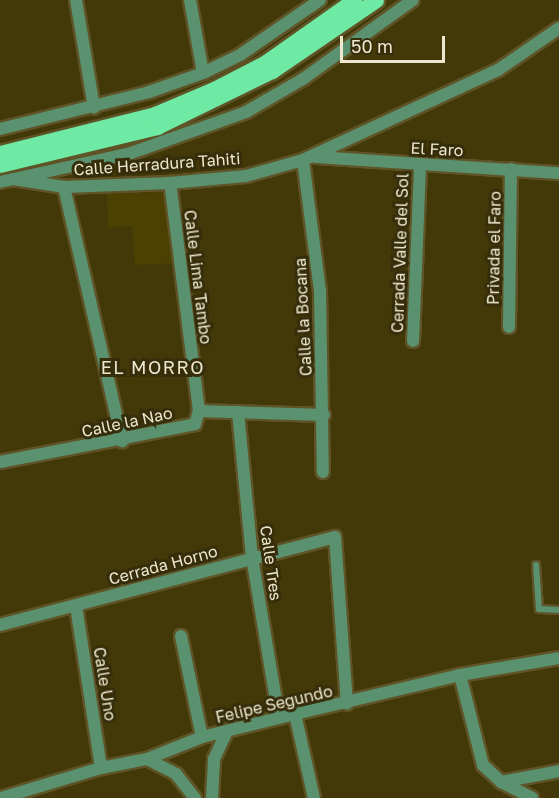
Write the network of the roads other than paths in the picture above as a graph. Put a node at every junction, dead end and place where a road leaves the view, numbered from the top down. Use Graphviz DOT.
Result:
graph roads {
  1 [pos="76,0"];
  2 [pos="190,0"];
  3 [pos="354,0"];
  4 [pos="376,0"];
  5 [pos="413,0"];
  6 [pos="313,2"];
  7 [pos="559,28"];
  8 [pos="203,73"];
  9 [pos="94,107"];
  10 [pos="0,129"];
  11 [pos="0,153"];
  12 [pos="308,159"];
  13 [pos="0,165"];
  14 [pos="420,165"];
  15 [pos="512,169"];
  16 [pos="559,172"];
  17 [pos="6,181"];
  18 [pos="170,183"];
  19 [pos="64,187"];
  20 [pos="509,327"];
  21 [pos="413,341"];
  22 [pos="199,411"];
  23 [pos="238,412"];
  24 [pos="324,415"];
  25 [pos="122,441"];
  26 [pos="0,462"];
  27 [pos="323,472"];
  28 [pos="252,557"];
  29 [pos="536,565"];
  30 [pos="75,606"];
  31 [pos="559,610"];
  32 [pos="0,625"];
  33 [pos="181,636"];
  34 [pos="559,658"];
  35 [pos="460,675"];
  36 [pos="347,704"];
  37 [pos="295,714"];
  38 [pos="279,718"];
  39 [pos="227,731"];
  40 [pos="202,737"];
  41 [pos="147,759"];
  42 [pos="101,768"];
  43 [pos="559,771"];
  44 [pos="501,782"];
  45 [pos="0,797"];
  46 [pos="195,798"];
  47 [pos="212,798"];
  48 [pos="314,798"];
  49 [pos="532,798"];
  1 -- 9 [label="street"];
  2 -- 8 [label="street"];
  3 -- 11 [label="main road"];
  4 -- 13 [label="main road"];
  5 -- 17 [label="street"];
  6 -- 8 [label="street"];
  7 -- 12 [label="street, Calle Herradura Tahiti"];
  8 -- 9 [label="street"];
  9 -- 10 [label="street"];
  12 -- 14 [label="street, El Faro"];
  12 -- 18 [label="street, Calle Herradura Tahiti"];
  12 -- 24 [label="street, Calle la Bocana"];
  14 -- 15 [label="street, El Faro"];
  14 -- 21 [label="street, Cerrada Valle del Sol"];
  15 -- 16 [label="street, El Faro"];
  15 -- 20 [label="street, Privada el Faro"];
  17 -- 19 [label="street, Calle Herradura Tahiti"];
  18 -- 19 [label="street, Calle Herradura Tahiti"];
  18 -- 22 [label="street, Calle Lima Tambo"];
  19 -- 25 [label="street"];
  22 -- 23 [label="street"];
  22 -- 25 [label="street, Calle la Nao"];
  23 -- 24 [label="street"];
  23 -- 28 [label="street, Calle Tres"];
  24 -- 27 [label="street, Calle la Bocana"];
  25 -- 26 [label="street, Calle la Nao"];
  28 -- 30 [label="street, Cerrada Horno"];
  28 -- 36 [label="street, Cerrada Horno"];
  28 -- 38 [label="street, Calle Tres"];
  29 -- 31 [label="lane"];
  30 -- 32 [label="street, Cerrada Horno"];
  30 -- 42 [label="street, Calle Uno"];
  33 -- 40 [label="street"];
  34 -- 35 [label="street, Felipe Segundo"];
  35 -- 36 [label="street, Felipe Segundo"];
  35 -- 44 [label="street"];
  36 -- 37 [label="street, Felipe Segundo"];
  37 -- 38 [label="street, Felipe Segundo"];
  37 -- 48 [label="street"];
  38 -- 39 [label="street, Felipe Segundo"];
  39 -- 40 [label="street, Felipe Segundo"];
  39 -- 47 [label="street"];
  40 -- 41 [label="street, Felipe Segundo"];
  41 -- 42 [label="street, Felipe Segundo"];
  41 -- 46 [label="street"];
  42 -- 45 [label="street, Felipe Segundo"];
  43 -- 44 [label="street"];
  44 -- 49 [label="street"];
}
